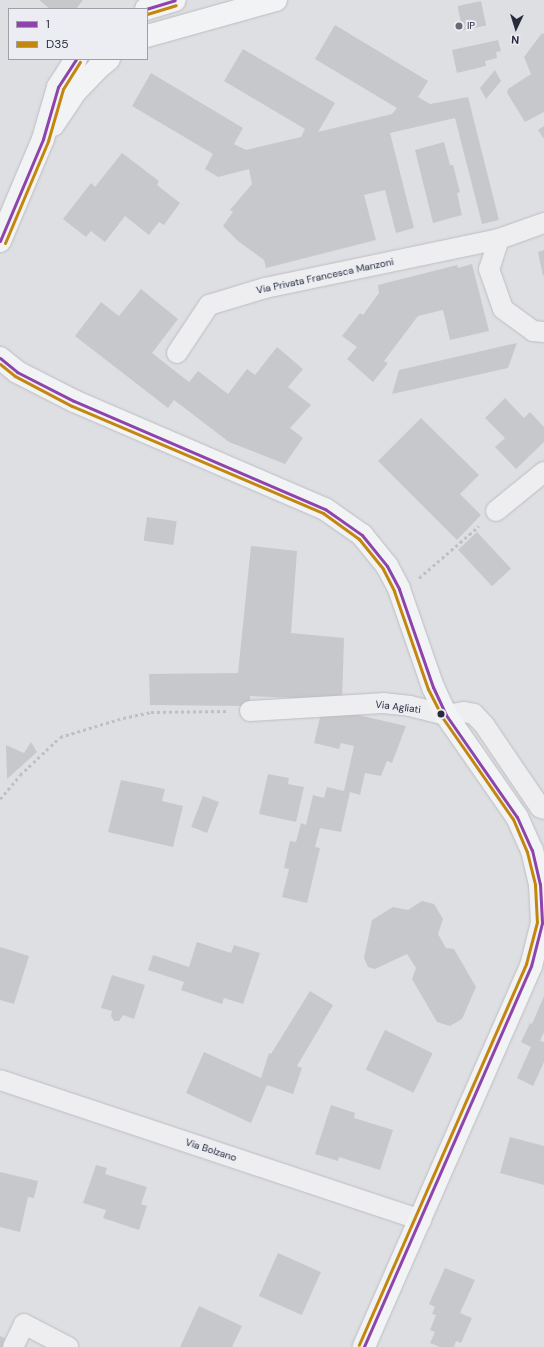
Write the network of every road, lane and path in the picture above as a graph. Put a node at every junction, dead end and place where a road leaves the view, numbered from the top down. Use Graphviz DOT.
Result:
graph roads {
  1 [pos="175,0"];
  2 [pos="276,0"];
  3 [pos="148,8"];
  4 [pos="148,36"];
  5 [pos="75,60"];
  6 [pos="108,60"];
  7 [pos="43,139"];
  8 [pos="544,223"];
  9 [pos="499,239"];
  10 [pos="0,241"];
  11 [pos="544,332"];
  12 [pos="177,353"];
  13 [pos="0,358"];
  14 [pos="544,472"];
  15 [pos="496,512"];
  16 [pos="413,583"];
  17 [pos="250,711"];
  18 [pos="446,715"];
  19 [pos="0,798"];
  20 [pos="544,809"];
  21 [pos="0,1080"];
  22 [pos="421,1220"];
  23 [pos="13,1347"];
  24 [pos="68,1347"];
  25 [pos="364,1347"];
  1 -- 3 [label="main road"];
  2 -- 4 [label="main road"];
  5 -- 7 [label="main road"];
  6 -- 7 [label="main road"];
  7 -- 10 [label="main road"];
  8 -- 9 [label="street, Via Privata Francesca Manzoni"];
  9 -- 11 [label="street"];
  9 -- 12 [label="street, Via Privata Francesca Manzoni"];
  13 -- 18 [label="main road"];
  14 -- 15 [label="street"];
  15 -- 16 [label="path"];
  17 -- 18 [label="street, Via Agliati"];
  17 -- 19 [label="path"];
  18 -- 20 [label="street, Via Agliati"];
  18 -- 22 [label="main road"];
  21 -- 22 [label="street, Via Bolzano"];
  22 -- 25 [label="main road"];
  23 -- 24 [label="street"];
}
